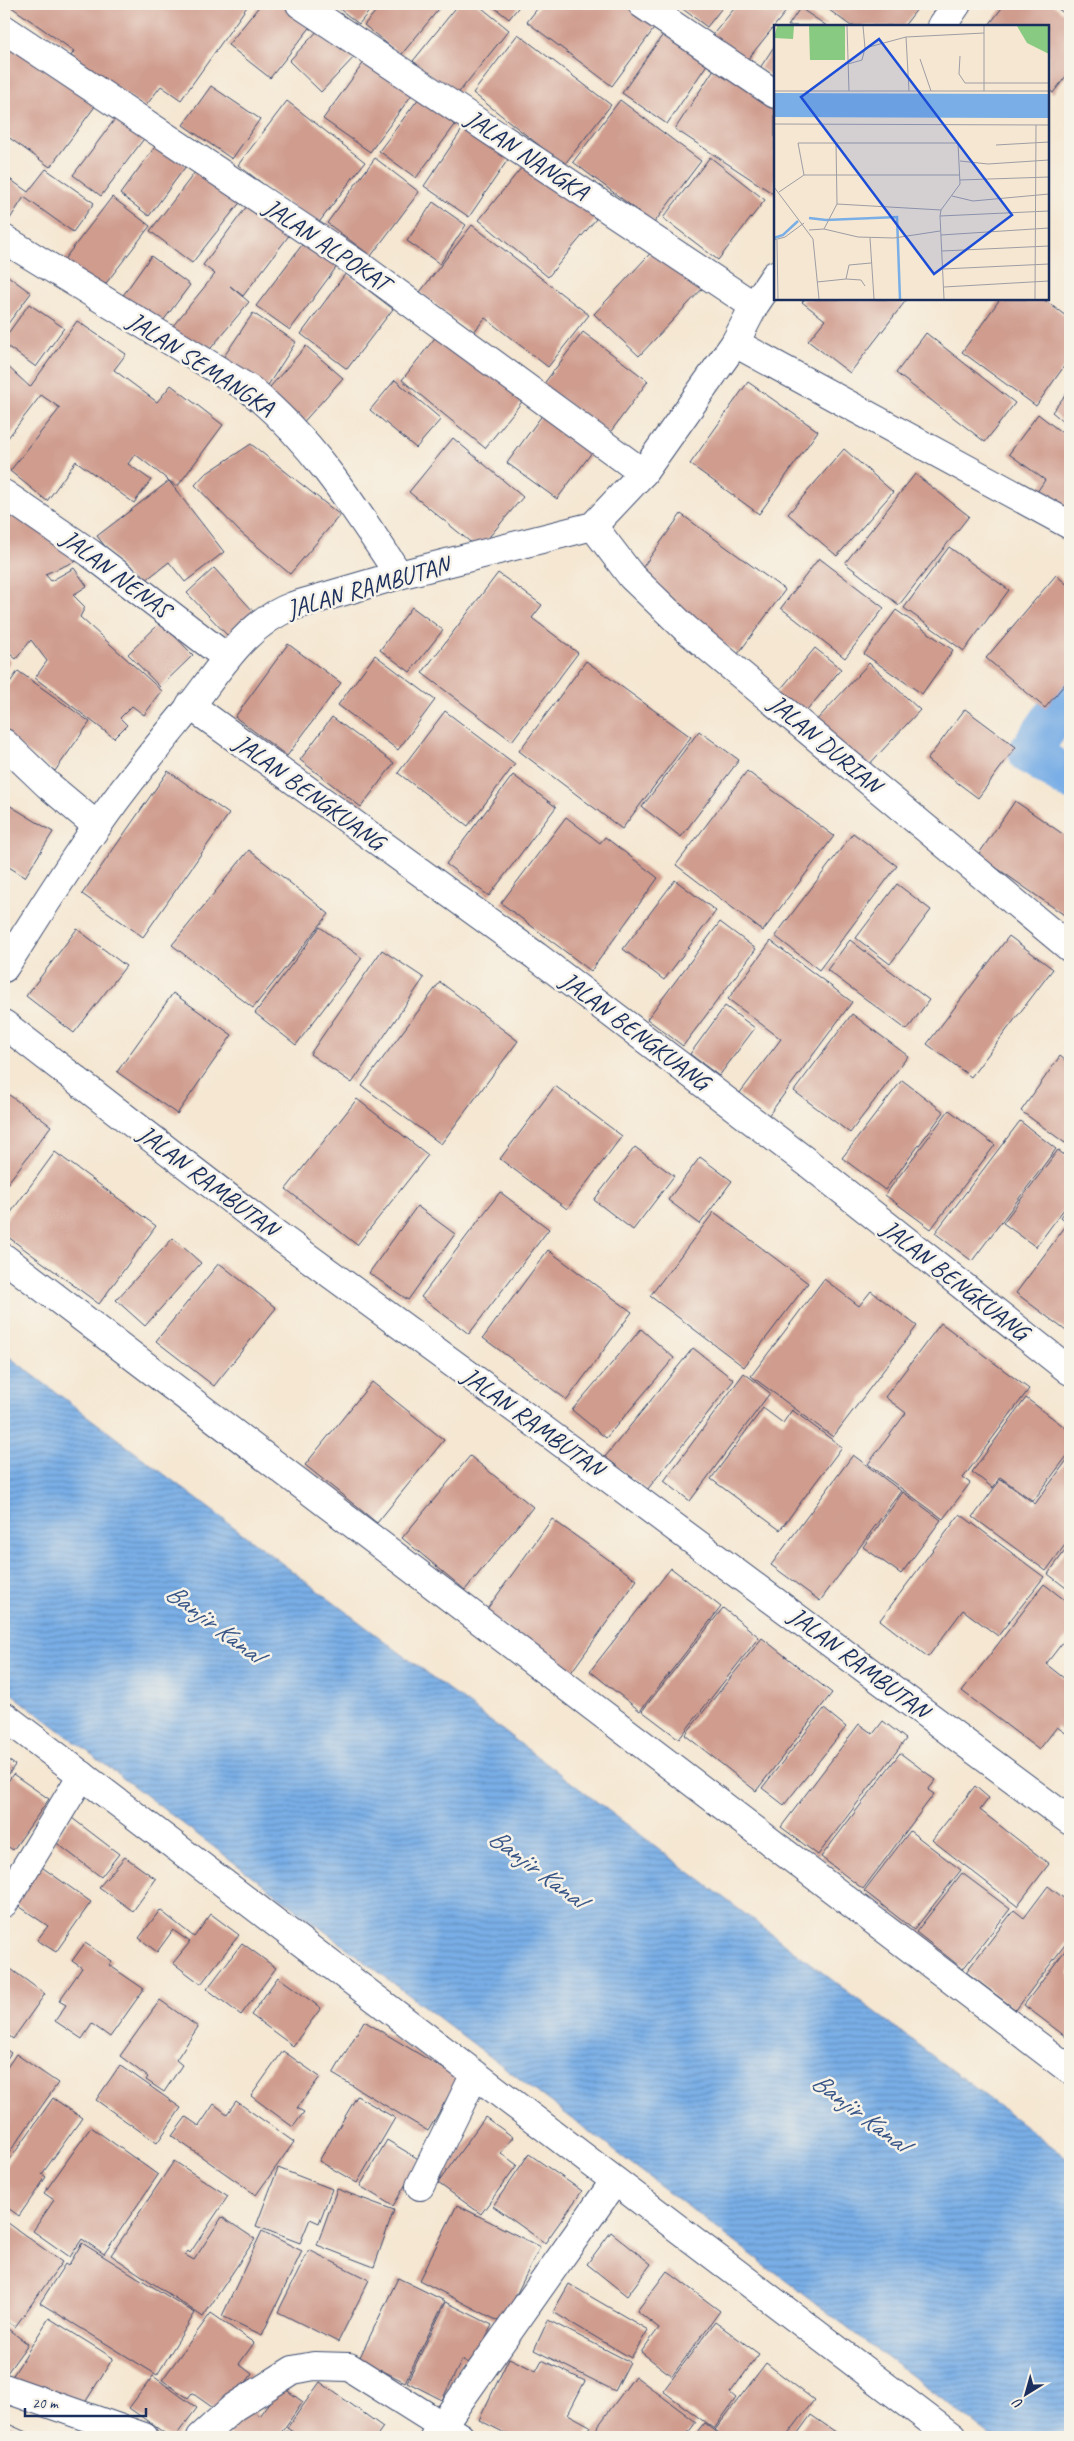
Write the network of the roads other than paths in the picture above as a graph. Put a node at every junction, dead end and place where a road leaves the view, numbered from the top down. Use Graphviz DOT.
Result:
graph roads {
  1 [pos="300,4"];
  2 [pos="642,4"];
  3 [pos="957,4"];
  4 [pos="943,25"];
  5 [pos="4,29"];
  6 [pos="774,93"];
  7 [pos="4,239"];
  8 [pos="774,276"];
  9 [pos="754,306"];
  10 [pos="735,343"];
  11 [pos="643,472"];
  12 [pos="4,494"];
  13 [pos="1070,525"];
  14 [pos="593,526"];
  15 [pos="399,575"];
  16 [pos="227,658"];
  17 [pos="190,706"];
  18 [pos="4,743"];
  19 [pos="97,826"];
  20 [pos="1070,948"];
  21 [pos="4,968"];
  22 [pos="4,1024"];
  23 [pos="4,1258"];
  24 [pos="1070,1371"];
  25 [pos="4,1716"];
  26 [pos="82,1775"];
  27 [pos="1069,1816"];
  28 [pos="4,1903"];
  29 [pos="1070,2070"];
  30 [pos="474,2076"];
  31 [pos="614,2182"];
  32 [pos="420,2186"];
  33 [pos="4,2388"];
  34 [pos="445,2434"];
  35 [pos="144,2437"];
  36 [pos="201,2437"];
  37 [pos="952,2437"];
  1 -- 9 [label="street, JALAN NANGKA"];
  2 -- 6 [label="street"];
  3 -- 4 [label="street"];
  5 -- 11 [label="street, JALAN ALPOKAT"];
  7 -- 15 [label="street, JALAN SEMANGKA"];
  8 -- 9 [label="street"];
  9 -- 10 [label="street"];
  10 -- 11 [label="street"];
  10 -- 13 [label="street"];
  11 -- 14 [label="street"];
  12 -- 16 [label="street, JALAN NENAS"];
  14 -- 15 [label="street, JALAN RAMBUTAN"];
  14 -- 20 [label="street, JALAN DURIAN"];
  15 -- 16 [label="street, JALAN RAMBUTAN"];
  16 -- 17 [label="street, JALAN RAMBUTAN"];
  17 -- 19 [label="street, JALAN RAMBUTAN"];
  17 -- 24 [label="street, JALAN BENGKUANG"];
  18 -- 19 [label="street"];
  19 -- 21 [label="street, JALAN RAMBUTAN"];
  22 -- 27 [label="street, JALAN RAMBUTAN"];
  23 -- 29 [label="street"];
  25 -- 26 [label="street"];
  26 -- 28 [label="street"];
  26 -- 30 [label="street"];
  30 -- 31 [label="street"];
  30 -- 32 [label="street"];
  31 -- 34 [label="street"];
  31 -- 37 [label="street"];
  33 -- 35 [label="street"];
  34 -- 36 [label="street"];
}
